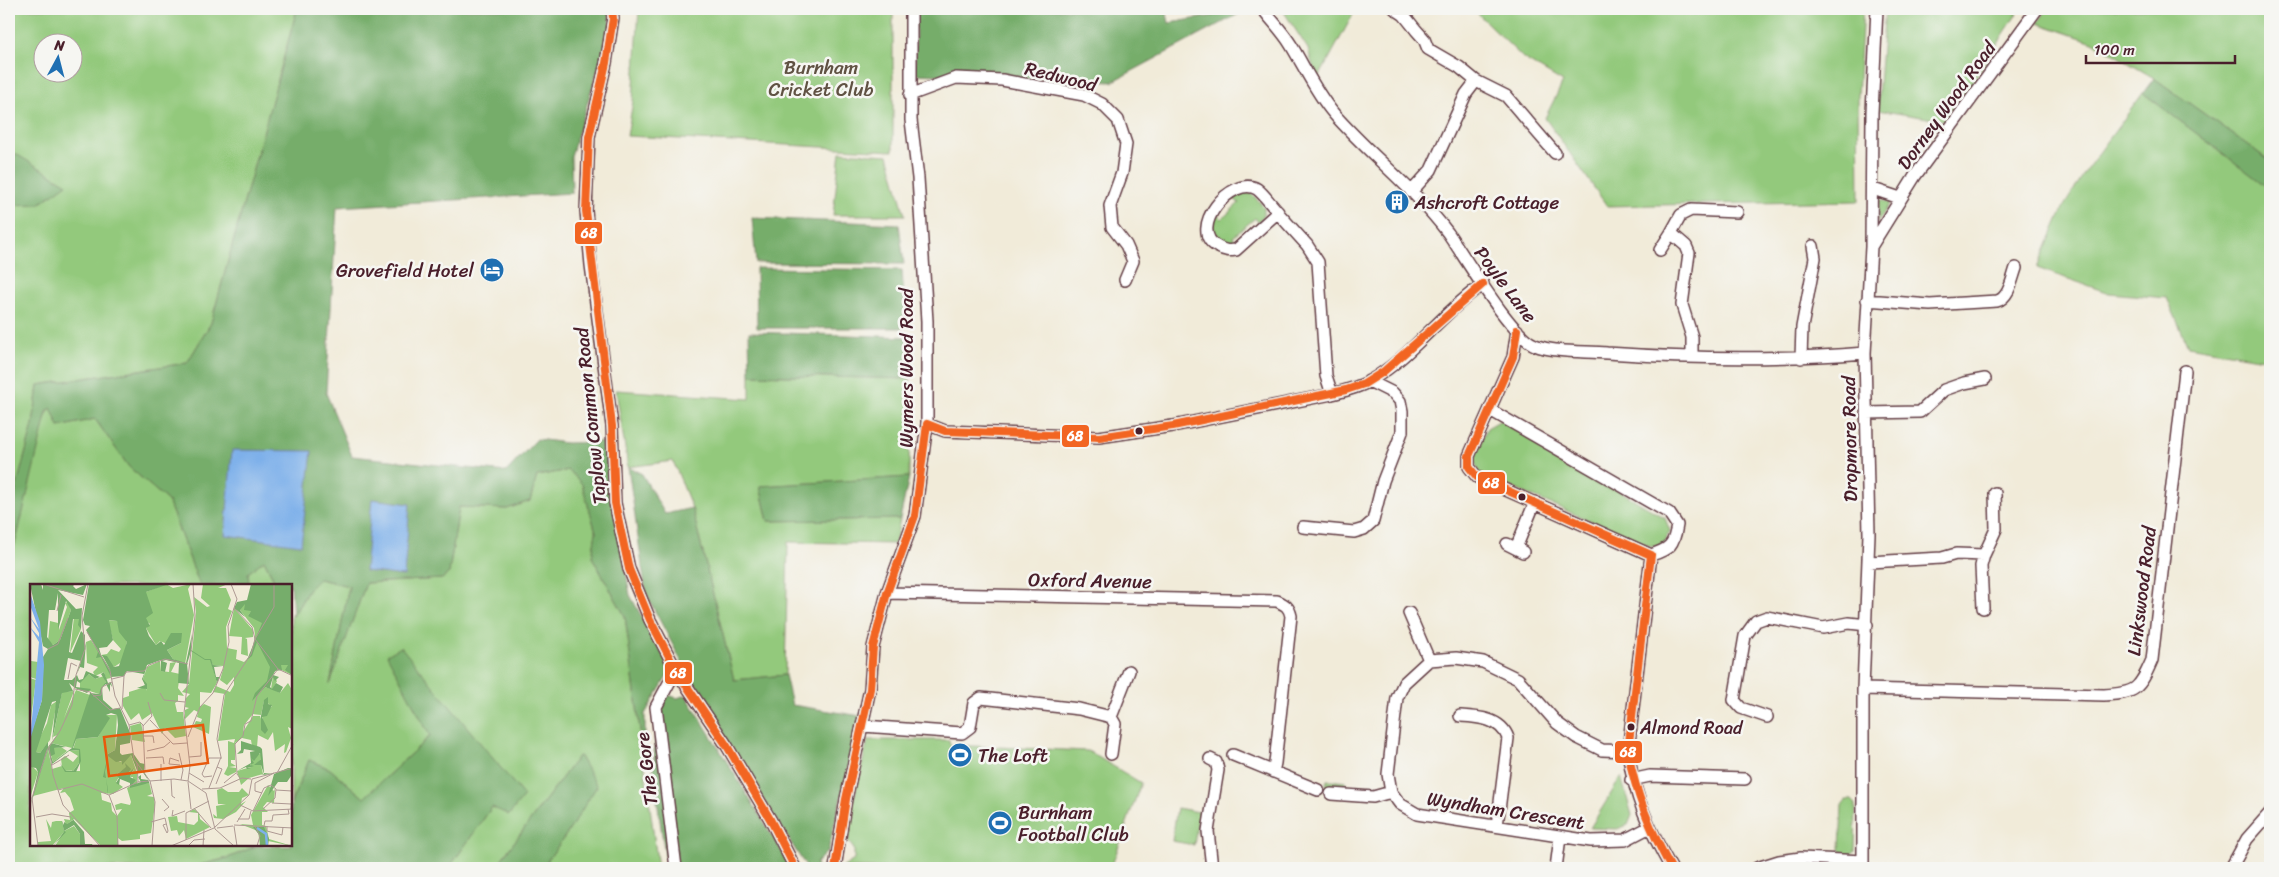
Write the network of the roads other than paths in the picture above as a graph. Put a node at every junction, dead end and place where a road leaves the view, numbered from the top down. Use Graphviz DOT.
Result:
graph roads {
  1 [pos="612,9"];
  2 [pos="911,9"];
  3 [pos="1263,9"];
  4 [pos="1395,9"];
  5 [pos="1877,9"];
  6 [pos="2037,9"];
  7 [pos="1476,81"];
  8 [pos="910,95"];
  9 [pos="1555,154"];
  10 [pos="1873,189"];
  11 [pos="1411,192"];
  12 [pos="1900,198"];
  13 [pos="1278,212"];
  14 [pos="1737,212"];
  15 [pos="1671,232"];
  16 [pos="1813,246"];
  17 [pos="1871,247"];
  18 [pos="1660,250"];
  19 [pos="2016,268"];
  20 [pos="1125,280"];
  21 [pos="1482,284"];
  22 [pos="1867,300"];
  23 [pos="1517,330"];
  24 [pos="1530,343"];
  25 [pos="1865,353"];
  26 [pos="1692,356"];
  27 [pos="1513,357"];
  28 [pos="1801,358"];
  29 [pos="2185,371"];
  30 [pos="1985,379"];
  31 [pos="1369,381"];
  32 [pos="1332,394"];
  33 [pos="1490,410"];
  34 [pos="1866,413"];
  35 [pos="927,424"];
  36 [pos="945,431"];
  37 [pos="925,447"];
  38 [pos="1995,493"];
  39 [pos="1535,502"];
  40 [pos="1304,527"];
  41 [pos="1515,548"];
  42 [pos="1651,554"];
  43 [pos="1984,555"];
  44 [pos="1869,562"];
  45 [pos="887,593"];
  46 [pos="1984,608"];
  47 [pos="1409,613"];
  48 [pos="1867,625"];
  49 [pos="1429,660"];
  50 [pos="676,670"];
  51 [pos="1129,671"];
  52 [pos="1863,689"];
  53 [pos="1111,716"];
  54 [pos="1460,716"];
  55 [pos="1766,717"];
  56 [pos="863,726"];
  57 [pos="1628,751"];
  58 [pos="1111,754"];
  59 [pos="1232,755"];
  60 [pos="1210,759"];
  61 [pos="1273,772"];
  62 [pos="1745,779"];
  63 [pos="1631,780"];
  64 [pos="1318,790"];
  65 [pos="1391,792"];
  66 [pos="1331,794"];
  67 [pos="2270,813"];
  68 [pos="1497,826"];
  69 [pos="1648,828"];
  70 [pos="1560,837"];
  71 [pos="1863,865"];
  72 [pos="2234,867"];
  73 [pos="676,868"];
  74 [pos="795,868"];
  75 [pos="835,868"];
  76 [pos="1212,868"];
  77 [pos="1556,868"];
  78 [pos="1671,868"];
  79 [pos="1757,868"];
  1 -- 50 [label="street, Taplow Common Road"];
  2 -- 8 [label="street, Wymers Wood Road"];
  3 -- 11 [label="street, Poyle Lane"];
  4 -- 7 [label="street"];
  5 -- 10 [label="street, Dropmore Road"];
  6 -- 12 [label="street, Dorney Wood Road"];
  7 -- 9 [label="street"];
  7 -- 11 [label="street"];
  8 -- 20 [label="street, Redwood"];
  8 -- 35 [label="street, Wymers Wood Road"];
  10 -- 12 [label="street, Dorney Wood Road"];
  10 -- 17 [label="street, Dropmore Road"];
  11 -- 21 [label="street, Poyle Lane"];
  12 -- 17 [label="street, Dorney Wood Road"];
  13 -- 13 [label="street"];
  13 -- 32 [label="street"];
  14 -- 15 [label="street"];
  15 -- 18 [label="street"];
  15 -- 26 [label="street"];
  16 -- 28 [label="street"];
  17 -- 22 [label="street, Dropmore Road"];
  19 -- 22 [label="street"];
  21 -- 23 [label="street, Poyle Lane"];
  21 -- 31 [label="street"];
  22 -- 25 [label="street, Dropmore Road"];
  23 -- 24 [label="street, Poyle Lane"];
  23 -- 27 [label="street"];
  24 -- 26 [label="street, Poyle Lane"];
  24 -- 27 [label="street"];
  25 -- 28 [label="street, Poyle Lane"];
  25 -- 34 [label="street, Dropmore Road"];
  26 -- 28 [label="street, Poyle Lane"];
  27 -- 33 [label="street"];
  29 -- 52 [label="street, Linkswood Road"];
  30 -- 34 [label="street"];
  31 -- 32 [label="street"];
  31 -- 40 [label="street"];
  32 -- 36 [label="street"];
  33 -- 39 [label="street"];
  33 -- 42 [label="street"];
  34 -- 44 [label="street, Dropmore Road"];
  35 -- 36 [label="street"];
  35 -- 37 [label="street, Wymers Wood Road"];
  36 -- 37 [label="street"];
  37 -- 45 [label="street, Wymers Wood Road"];
  38 -- 43 [label="street"];
  39 -- 41 [label="street"];
  39 -- 42 [label="street"];
  42 -- 57 [label="street"];
  43 -- 44 [label="street"];
  43 -- 46 [label="street"];
  44 -- 48 [label="street, Dropmore Road"];
  45 -- 56 [label="street, Wymers Wood Road"];
  45 -- 61 [label="street, Oxford Avenue"];
  47 -- 49 [label="street"];
  48 -- 52 [label="street, Dropmore Road"];
  48 -- 55 [label="street"];
  49 -- 57 [label="street"];
  49 -- 65 [label="street"];
  50 -- 73 [label="street, The Gore"];
  50 -- 74 [label="street, Taplow Common Road"];
  51 -- 53 [label="street"];
  52 -- 71 [label="street, Dropmore Road"];
  53 -- 56 [label="street"];
  53 -- 58 [label="street"];
  54 -- 68 [label="street"];
  56 -- 75 [label="street, Wymers Wood Road"];
  57 -- 63 [label="street"];
  59 -- 61 [label="street"];
  60 -- 76 [label="street"];
  61 -- 64 [label="street"];
  62 -- 63 [label="street"];
  63 -- 69 [label="street"];
  65 -- 66 [label="street"];
  65 -- 68 [label="street, Wyndham Crescent"];
  67 -- 72 [label="street"];
  68 -- 70 [label="street, Wyndham Crescent"];
  69 -- 70 [label="street, Wyndham Crescent"];
  69 -- 78 [label="street"];
  70 -- 77 [label="street"];
  71 -- 79 [label="street"];
}
